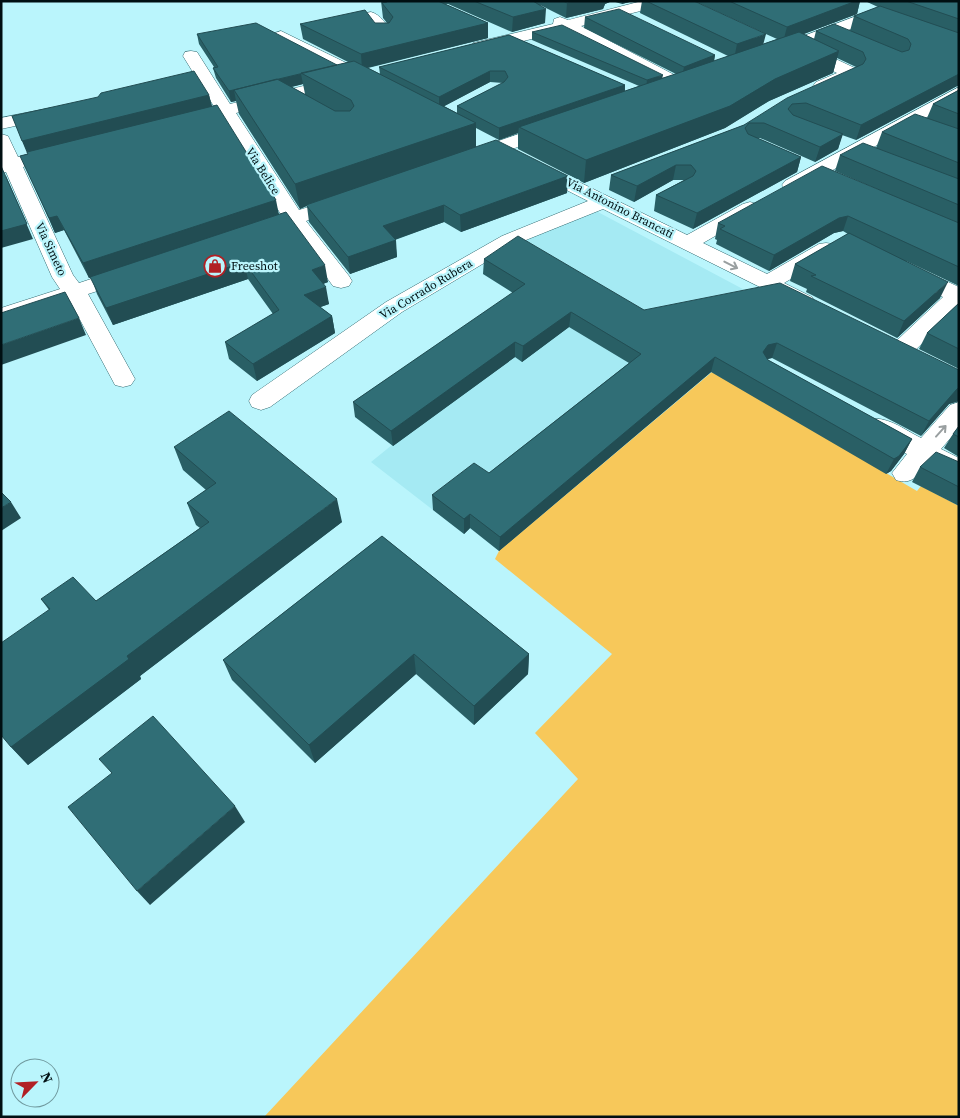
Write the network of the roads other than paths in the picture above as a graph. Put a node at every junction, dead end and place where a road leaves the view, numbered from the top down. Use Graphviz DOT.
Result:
graph roads {
  1 [pos="601,1"];
  2 [pos="662,1"];
  3 [pos="864,7"];
  4 [pos="620,12"];
  5 [pos="542,14"];
  6 [pos="894,21"];
  7 [pos="566,25"];
  8 [pos="646,25"];
  9 [pos="486,28"];
  10 [pos="832,32"];
  11 [pos="384,33"];
  12 [pos="512,39"];
  13 [pos="856,42"];
  14 [pos="465,50"];
  15 [pos="539,50"];
  16 [pos="191,56"];
  17 [pos="380,72"];
  18 [pos="361,77"];
  19 [pos="698,79"];
  20 [pos="680,85"];
  21 [pos="387,90"];
  22 [pos="662,91"];
  23 [pos="809,92"];
  24 [pos="959,92"];
  25 [pos="284,96"];
  26 [pos="67,109"];
  27 [pos="307,109"];
  28 [pos="225,110"];
  29 [pos="570,122"];
  30 [pos="1,124"];
  31 [pos="169,124"];
  32 [pos="831,139"];
  33 [pos="1,140"];
  34 [pos="488,143"];
  35 [pos="76,148"];
  36 [pos="858,150"];
  37 [pos="876,157"];
  38 [pos="450,164"];
  39 [pos="6,165"];
  40 [pos="606,191"];
  41 [pos="359,196"];
  42 [pos="294,219"];
  43 [pos="238,238"];
  44 [pos="842,239"];
  45 [pos="688,242"];
  46 [pos="896,265"];
  47 [pos="144,268"];
  48 [pos="341,280"];
  49 [pos="768,283"];
  50 [pos="73,292"];
  51 [pos="820,310"];
  52 [pos="1,316"];
  53 [pos="900,351"];
  54 [pos="123,379"];
  55 [pos="261,401"];
  56 [pos="959,411"];
  57 [pos="856,414"];
  58 [pos="923,451"];
  59 [pos="959,470"];
  60 [pos="905,473"];
  1 -- 4 [label="street"];
  2 -- 4 [label="street"];
  3 -- 6 [label="street"];
  3 -- 10 [label="street"];
  4 -- 7 [label="street"];
  4 -- 8 [label="street"];
  5 -- 7 [label="street"];
  7 -- 12 [label="street"];
  7 -- 20 [label="street"];
  9 -- 12 [label="street"];
  10 -- 13 [label="street"];
  10 -- 23 [label="street"];
  11 -- 18 [label="street"];
  12 -- 14 [label="street"];
  12 -- 15 [label="street"];
  16 -- 28 [label="street, Via Belice"];
  17 -- 18 [label="street"];
  18 -- 21 [label="street"];
  18 -- 25 [label="street"];
  19 -- 20 [label="street"];
  20 -- 22 [label="street"];
  24 -- 36 [label="street"];
  25 -- 27 [label="street"];
  25 -- 28 [label="street"];
  26 -- 30 [label="street"];
  28 -- 31 [label="street"];
  28 -- 42 [label="street, Via Belice"];
  29 -- 34 [label="street"];
  32 -- 36 [label="street"];
  33 -- 39 [label="street, Via Simeto"];
  34 -- 38 [label="street"];
  34 -- 40 [label="street, Via Antonino Brancati"];
  35 -- 39 [label="street"];
  36 -- 37 [label="street"];
  36 -- 45 [label="street"];
  39 -- 50 [label="street, Via Simeto"];
  40 -- 45 [label="street, Via Antonino Brancati"];
  40 -- 55 [label="street, Via Corrado Rubera"];
  41 -- 42 [label="street"];
  42 -- 43 [label="street"];
  42 -- 48 [label="street, Via Belice"];
  44 -- 49 [label="street"];
  45 -- 49 [label="street, Via Antonino Brancati, one-way"];
  46 -- 53 [label="street"];
  47 -- 50 [label="street"];
  49 -- 51 [label="street, Via Antonino Brancati"];
  50 -- 52 [label="street"];
  50 -- 54 [label="street, Via Simeto"];
  58 -- 56 [label="street, one-way"];
  57 -- 58 [label="street"];
  58 -- 59 [label="street"];
  58 -- 60 [label="street"];
}
